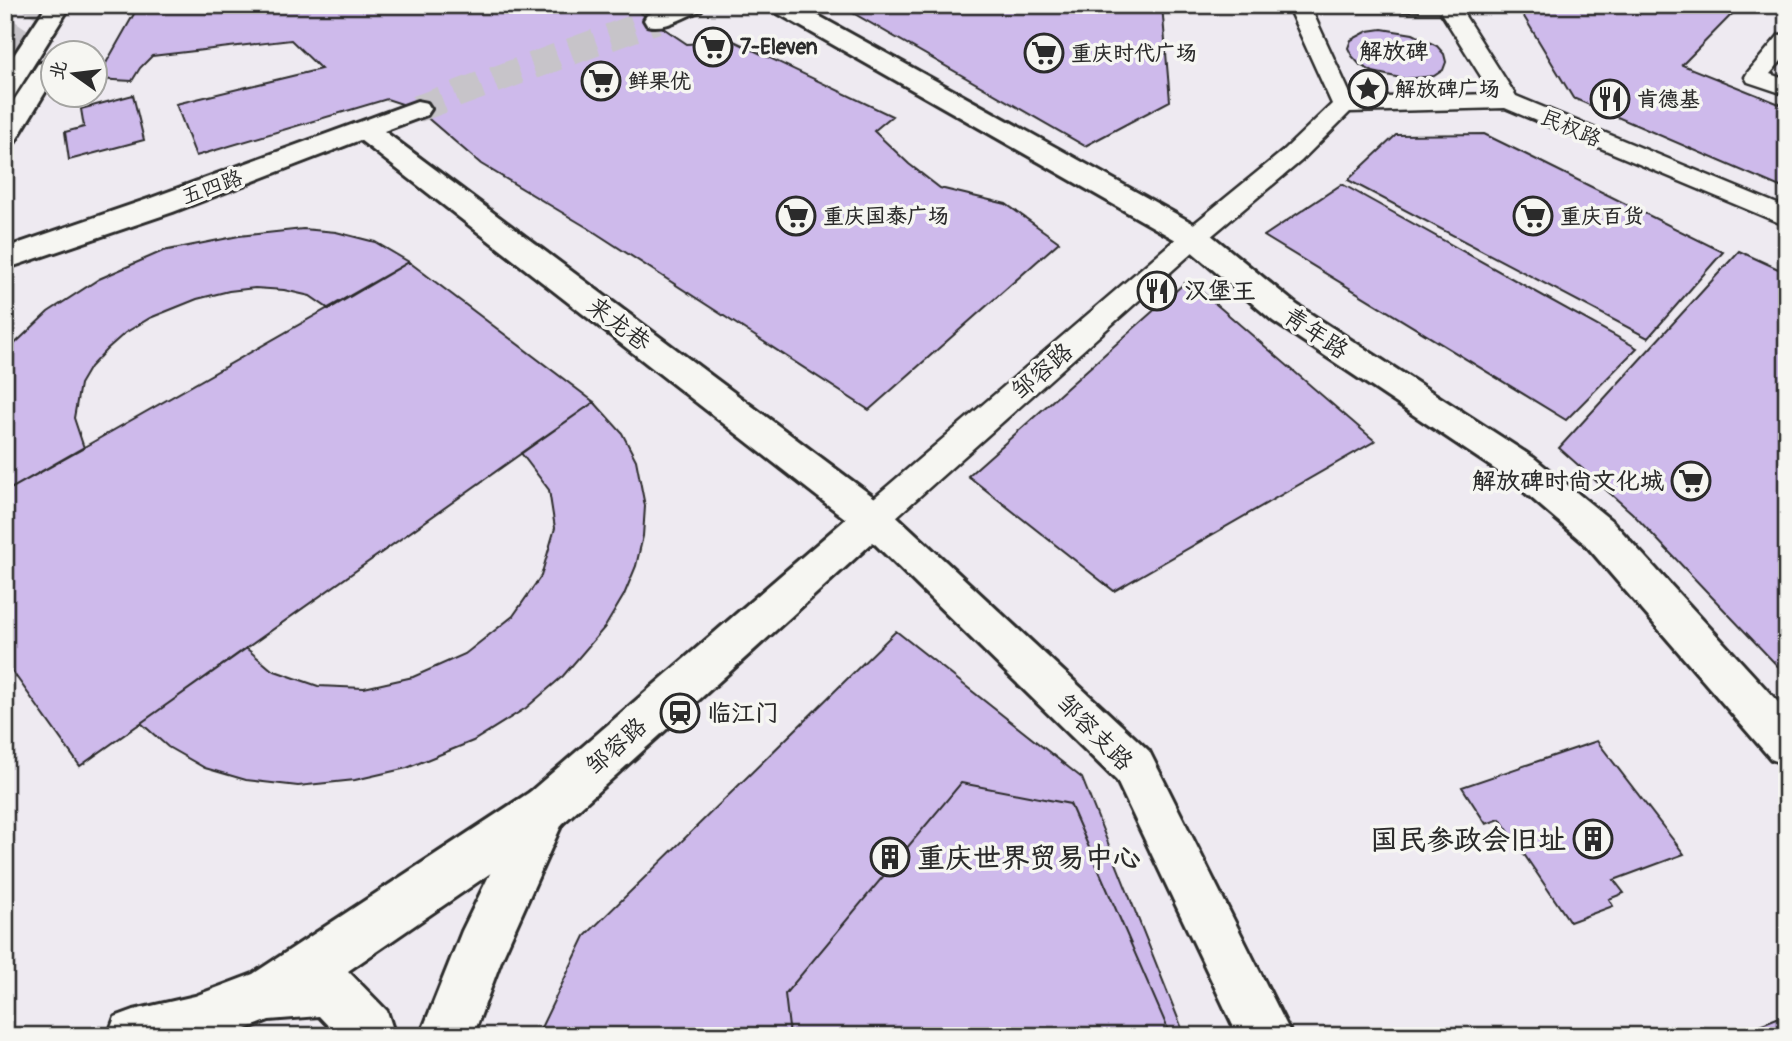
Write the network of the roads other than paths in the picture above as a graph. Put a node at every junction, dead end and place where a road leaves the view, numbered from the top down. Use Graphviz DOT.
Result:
graph roads {
  1 [pos="692,5"];
  2 [pos="781,5"];
  3 [pos="1298,6"];
  4 [pos="1448,6"];
  5 [pos="69,11"];
  6 [pos="656,20"];
  7 [pos="61,38"];
  8 [pos="1787,40"];
  9 [pos="38,82"];
  10 [pos="1787,88"];
  11 [pos="5,90"];
  12 [pos="1508,101"];
  13 [pos="1344,105"];
  14 [pos="417,109"];
  15 [pos="365,130"];
  16 [pos="5,136"];
  17 [pos="1787,218"];
  18 [pos="1194,237"];
  19 [pos="5,259"];
  20 [pos="873,518"];
  21 [pos="1787,744"];
  22 [pos="546,808"];
  23 [pos="268,994"];
  24 [pos="134,1036"];
  25 [pos="369,1036"];
  26 [pos="446,1036"];
  27 [pos="1266,1036"];
  1 -- 6 [label="street"];
  2 -- 18 [label="street, 青年路"];
  3 -- 4 [label="street"];
  3 -- 13 [label="street"];
  4 -- 12 [label="street"];
  5 -- 7 [label="street"];
  5 -- 11 [label="street"];
  8 -- 10 [label="street"];
  9 -- 16 [label="street"];
  12 -- 13 [label="street, 民权路"];
  12 -- 17 [label="street, 民权路"];
  13 -- 18 [label="street, 邹容路"];
  14 -- 15 [label="street, 五四路"];
  15 -- 19 [label="street, 五四路"];
  15 -- 20 [label="street, 来龙巷"];
  18 -- 20 [label="street, 邹容路"];
  18 -- 21 [label="street, 青年路"];
  20 -- 22 [label="street, 邹容路"];
  20 -- 27 [label="street, 邹容支路"];
  22 -- 23 [label="street, 邹容路"];
  22 -- 26 [label="street, 邹容路"];
  23 -- 24 [label="street"];
  23 -- 25 [label="street"];
}
